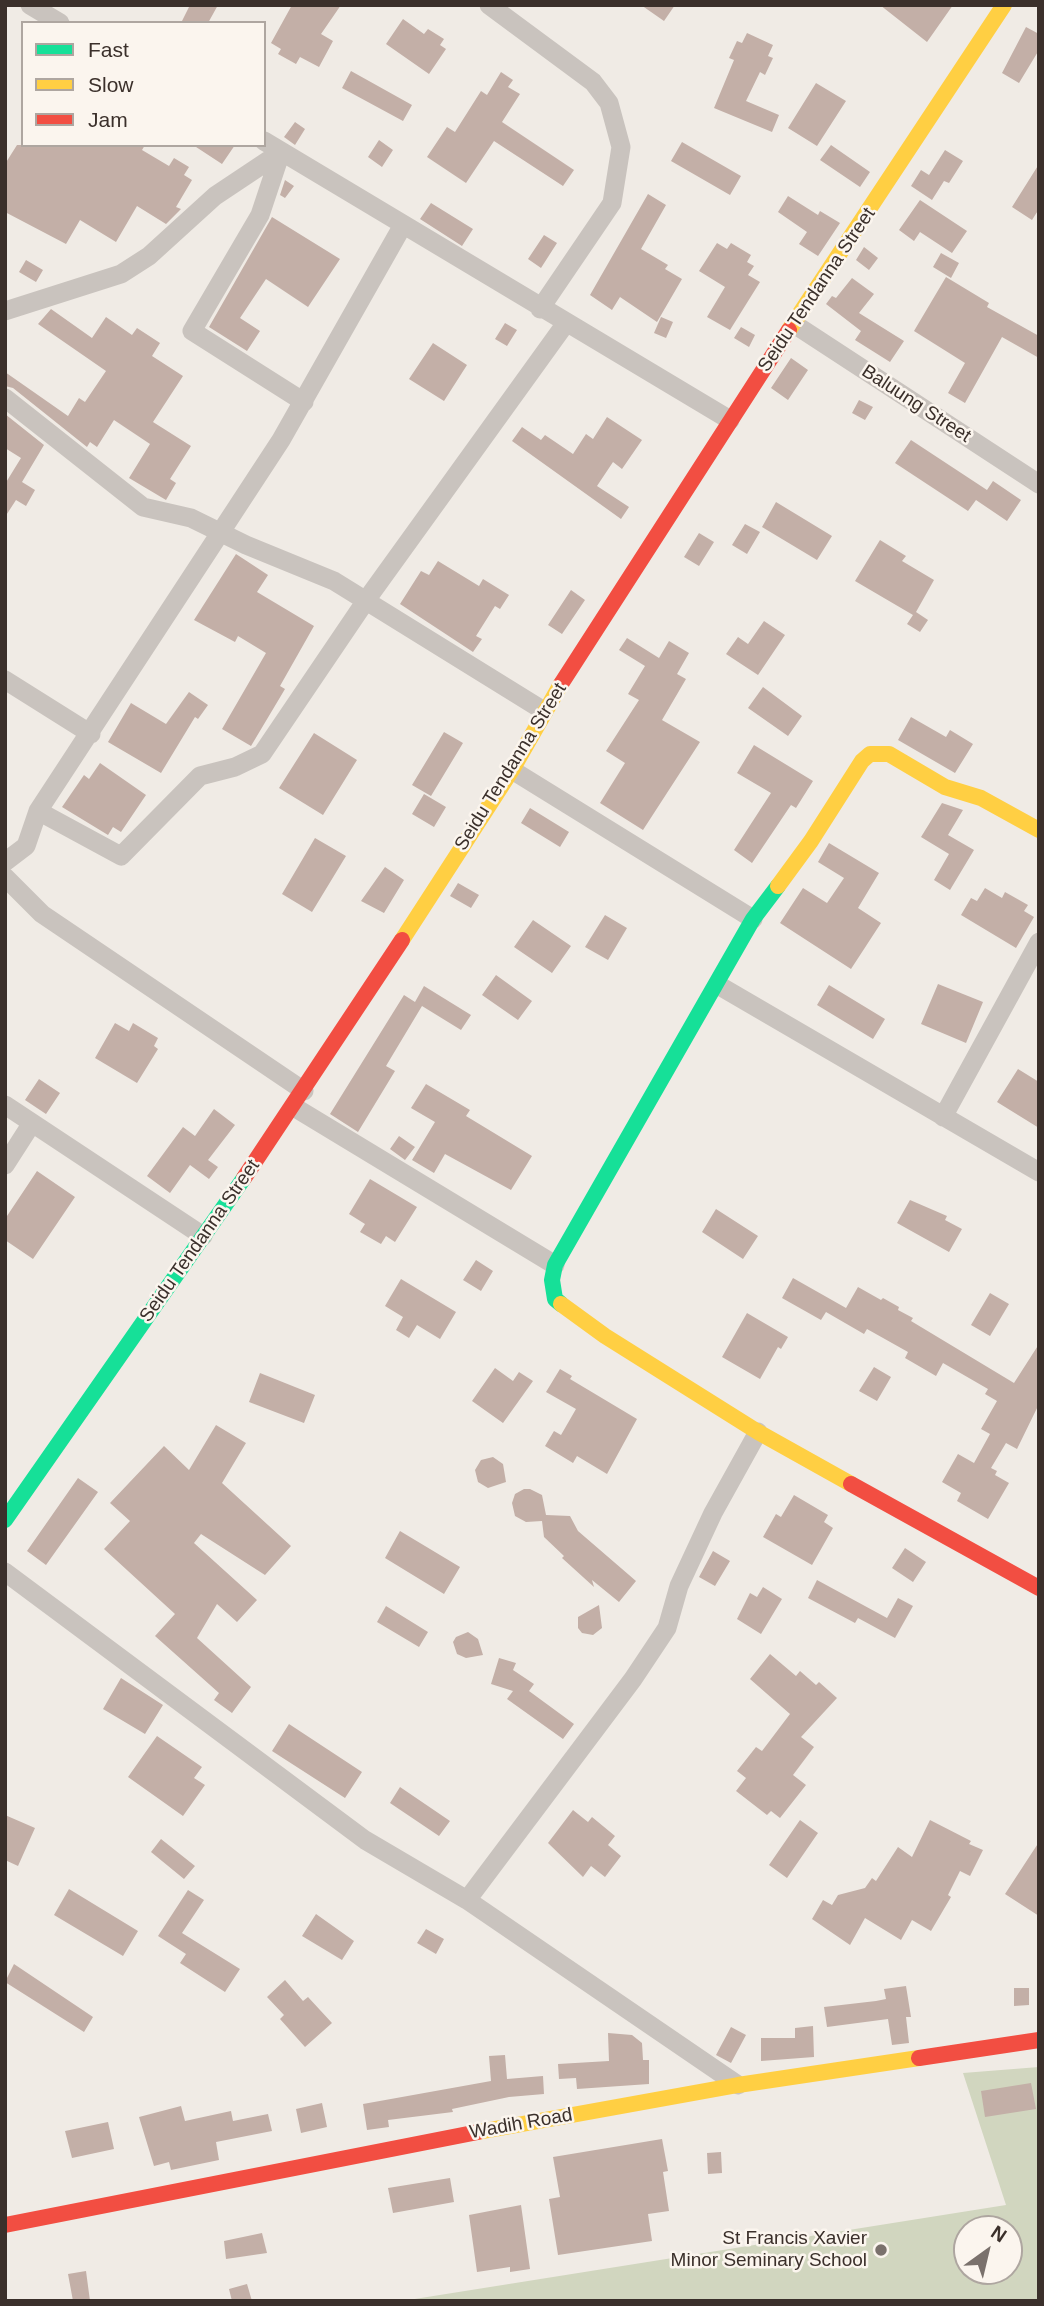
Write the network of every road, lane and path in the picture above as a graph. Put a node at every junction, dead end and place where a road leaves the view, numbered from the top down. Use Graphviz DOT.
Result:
graph roads {
  1 [pos="30,5"];
  2 [pos="489,5"];
  3 [pos="1004,5"];
  4 [pos="57,21"];
  5 [pos="266,142"];
  6 [pos="281,152"];
  7 [pos="402,225"];
  8 [pos="540,309"];
  9 [pos="5,311"];
  10 [pos="566,323"];
  11 [pos="794,324"];
  12 [pos="5,398"];
  13 [pos="303,402"];
  14 [pos="730,420"];
  15 [pos="1036,477"];
  16 [pos="219,532"];
  17 [pos="367,599"];
  18 [pos="5,680"];
  19 [pos="544,711"];
  20 [pos="91,734"];
  21 [pos="512,770"];
  22 [pos="38,811"];
  23 [pos="1039,830"];
  24 [pos="5,862"];
  25 [pos="5,877"];
  26 [pos="753,919"];
  27 [pos="1039,942"];
  28 [pos="718,985"];
  29 [pos="299,1099"];
  30 [pos="5,1105"];
  31 [pos="943,1117"];
  32 [pos="32,1123"];
  33 [pos="5,1165"];
  34 [pos="1039,1172"];
  35 [pos="203,1236"];
  36 [pos="555,1265"];
  37 [pos="758,1432"];
  38 [pos="5,1520"];
  39 [pos="5,1572"];
  40 [pos="1039,1588"];
  41 [pos="467,1900"];
  42 [pos="1039,2040"];
  43 [pos="738,2085"];
  44 [pos="5,2225"];
  1 -- 4 [label="street"];
  2 -- 8 [label="street"];
  3 -- 11 [label="street, Seidu Tendanna Street"];
  5 -- 6 [label="street"];
  6 -- 7 [label="street"];
  6 -- 9 [label="street"];
  6 -- 13 [label="street"];
  7 -- 8 [label="street"];
  7 -- 13 [label="street"];
  8 -- 10 [label="street"];
  10 -- 14 [label="street"];
  10 -- 17 [label="street"];
  11 -- 14 [label="street, Seidu Tendanna Street"];
  11 -- 15 [label="street, Baluung Street"];
  12 -- 16 [label="street"];
  13 -- 16 [label="street"];
  14 -- 19 [label="street, Seidu Tendanna Street"];
  16 -- 17 [label="street"];
  16 -- 20 [label="street"];
  17 -- 19 [label="street"];
  17 -- 22 [label="street"];
  18 -- 20 [label="street"];
  19 -- 21 [label="street, Seidu Tendanna Street"];
  20 -- 22 [label="street"];
  21 -- 26 [label="street"];
  21 -- 29 [label="street, Seidu Tendanna Street"];
  22 -- 24 [label="street"];
  23 -- 26 [label="street"];
  25 -- 29 [label="street"];
  26 -- 28 [label="street"];
  27 -- 31 [label="street"];
  28 -- 31 [label="street"];
  28 -- 36 [label="street"];
  29 -- 35 [label="street, Seidu Tendanna Street"];
  29 -- 36 [label="street"];
  30 -- 32 [label="street"];
  31 -- 34 [label="street"];
  32 -- 33 [label="street"];
  32 -- 35 [label="street"];
  35 -- 38 [label="street, Seidu Tendanna Street"];
  36 -- 37 [label="street"];
  37 -- 40 [label="street"];
  37 -- 41 [label="street"];
  39 -- 41 [label="street"];
  41 -- 43 [label="street"];
  42 -- 43 [label="street, Wadih Road"];
  43 -- 44 [label="street, Wadih Road"];
}
